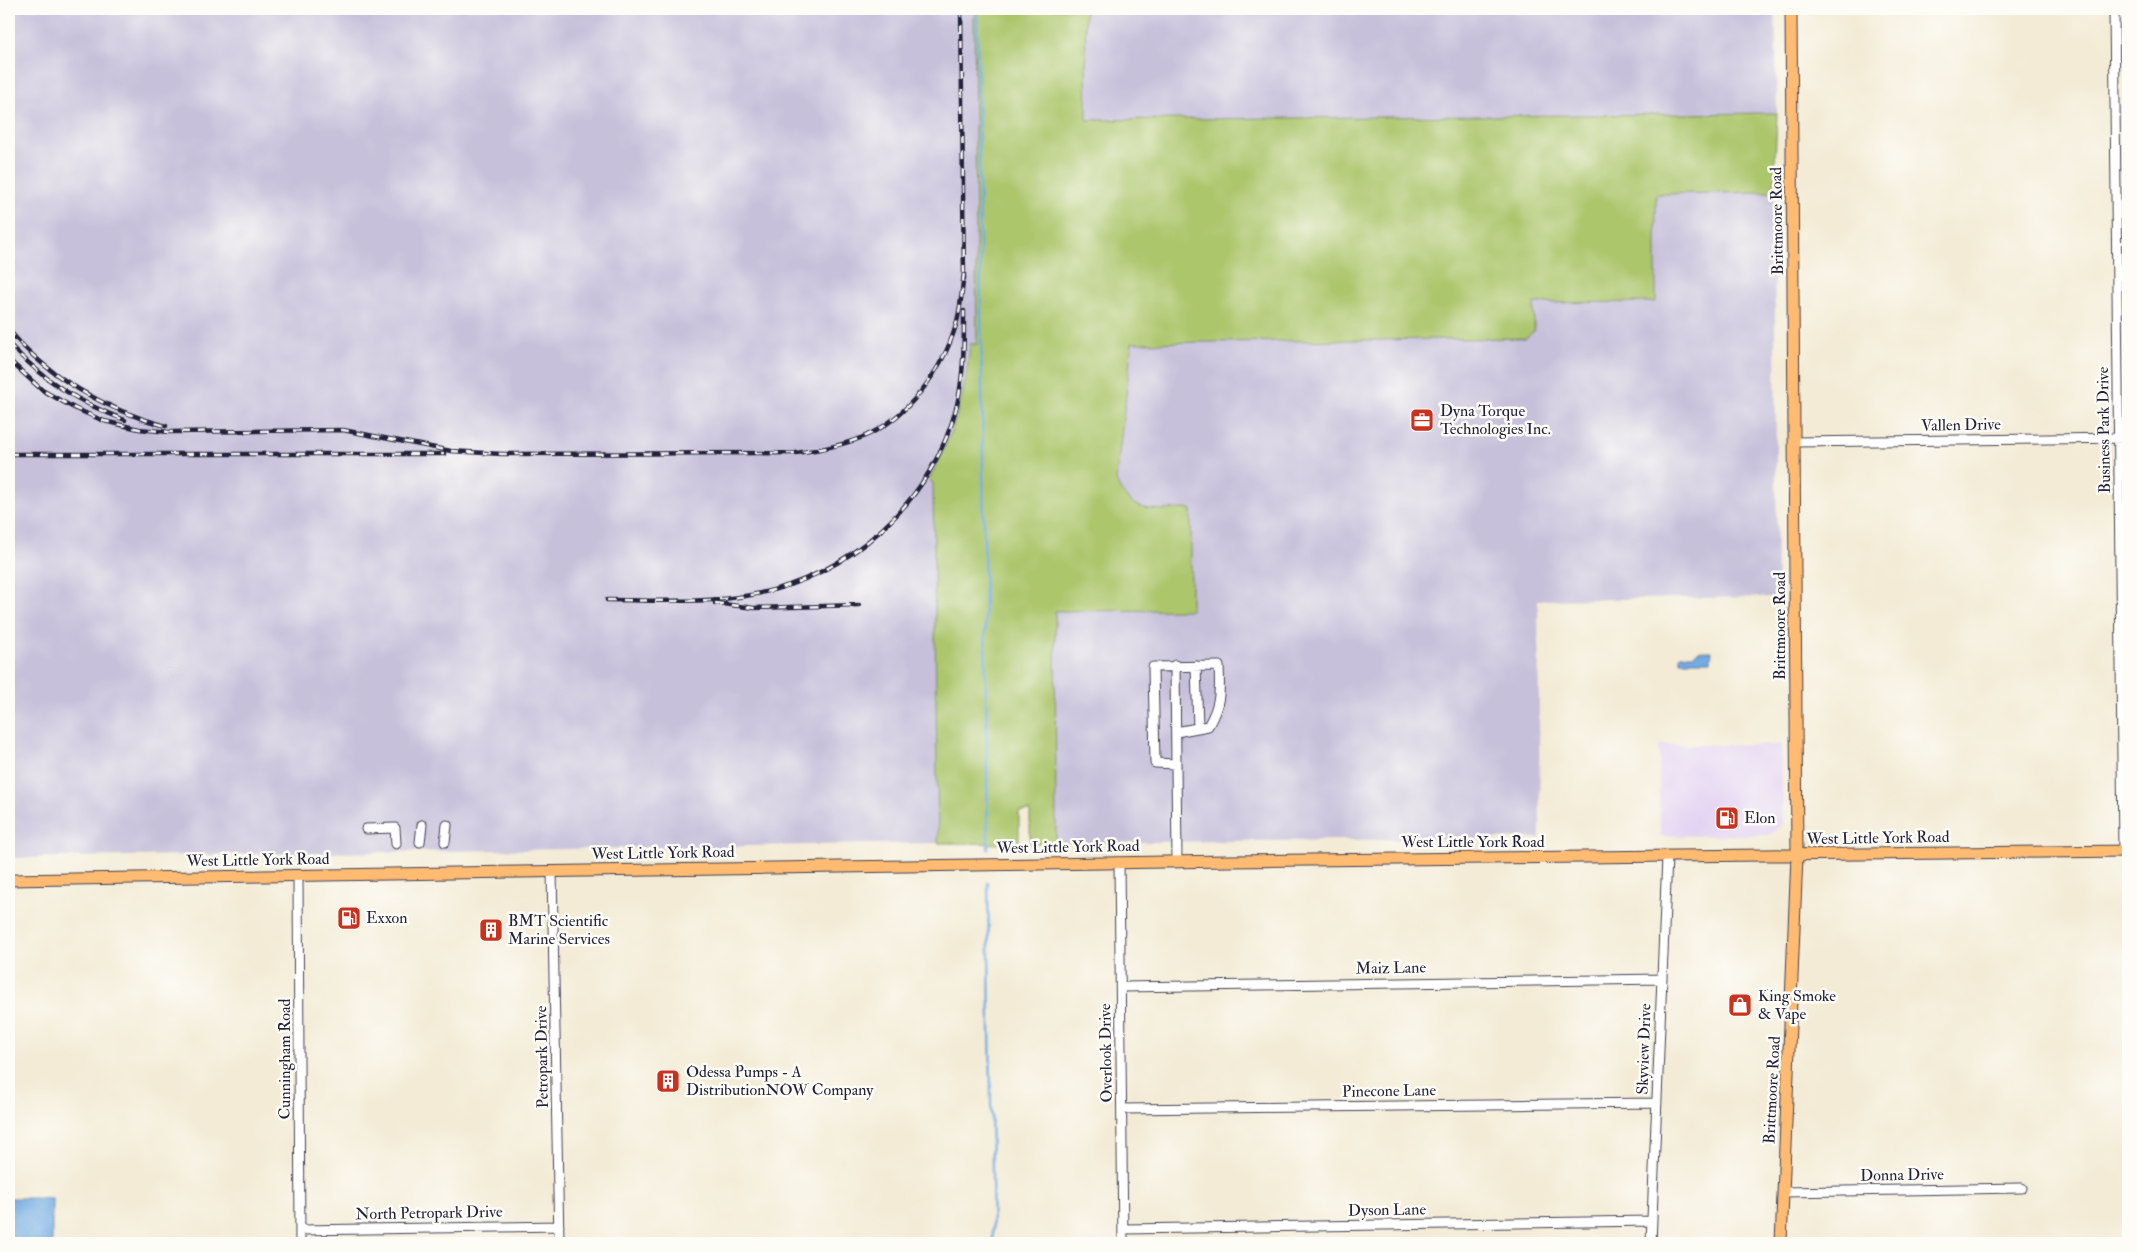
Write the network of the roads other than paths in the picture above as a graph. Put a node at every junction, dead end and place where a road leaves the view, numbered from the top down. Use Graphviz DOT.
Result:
graph roads {
  1 [pos="1791,9"];
  2 [pos="2114,9"];
  3 [pos="2123,438"];
  4 [pos="1795,442"];
  5 [pos="1175,666"];
  6 [pos="1196,666"];
  7 [pos="1198,728"];
  8 [pos="1176,732"];
  9 [pos="1176,764"];
  10 [pos="422,825"];
  11 [pos="447,825"];
  12 [pos="366,829"];
  13 [pos="420,842"];
  14 [pos="445,842"];
  15 [pos="396,844"];
  16 [pos="2125,851"];
  17 [pos="1797,856"];
  18 [pos="1667,857"];
  19 [pos="1177,861"];
  20 [pos="1119,862"];
  21 [pos="552,871"];
  22 [pos="298,875"];
  23 [pos="9,880"];
  24 [pos="1662,979"];
  25 [pos="1121,987"];
  26 [pos="1657,1103"];
  27 [pos="1122,1109"];
  28 [pos="2022,1188"];
  29 [pos="1783,1192"];
  30 [pos="1652,1221"];
  31 [pos="559,1226"];
  32 [pos="1123,1229"];
  33 [pos="300,1230"];
  34 [pos="300,1243"];
  35 [pos="560,1243"];
  36 [pos="1123,1243"];
  37 [pos="1651,1243"];
  38 [pos="1781,1243"];
  1 -- 4 [label="main road, Brittmoore Road"];
  2 -- 3 [label="street, Business Park Drive"];
  3 -- 4 [label="street, Vallen Drive"];
  3 -- 16 [label="street, Business Park Drive"];
  4 -- 17 [label="main road, Brittmoore Road"];
  5 -- 6 [label="street"];
  5 -- 8 [label="street"];
  5 -- 9 [label="street"];
  6 -- 7 [label="street"];
  6 -- 7 [label="street"];
  7 -- 8 [label="street"];
  8 -- 9 [label="street"];
  9 -- 19 [label="street"];
  10 -- 13 [label="street"];
  11 -- 14 [label="street"];
  12 -- 15 [label="street"];
  16 -- 17 [label="main road, West Little York Road"];
  17 -- 18 [label="main road, West Little York Road"];
  17 -- 29 [label="main road, Brittmoore Road"];
  18 -- 19 [label="main road, West Little York Road"];
  18 -- 24 [label="street, Skyview Drive"];
  19 -- 20 [label="main road, West Little York Road"];
  20 -- 21 [label="main road, West Little York Road"];
  20 -- 25 [label="street, Overlook Drive"];
  21 -- 22 [label="main road, West Little York Road"];
  21 -- 31 [label="street, Petropark Drive"];
  22 -- 23 [label="main road, West Little York Road"];
  22 -- 33 [label="street, Cunningham Road"];
  24 -- 25 [label="street, Maiz Lane"];
  24 -- 26 [label="street, Skyview Drive"];
  25 -- 27 [label="street, Overlook Drive"];
  26 -- 27 [label="street, Pinecone Lane"];
  26 -- 30 [label="street, Skyview Drive"];
  27 -- 32 [label="street, Overlook Drive"];
  28 -- 29 [label="street, Donna Drive"];
  29 -- 38 [label="main road, Brittmoore Road"];
  30 -- 32 [label="street, Dyson Lane"];
  30 -- 37 [label="street, Skyview Drive"];
  31 -- 33 [label="street, North Petropark Drive"];
  31 -- 35 [label="street, Petropark Drive"];
  32 -- 36 [label="street, Overlook Drive"];
  33 -- 34 [label="street, Cunningham Road"];
}
